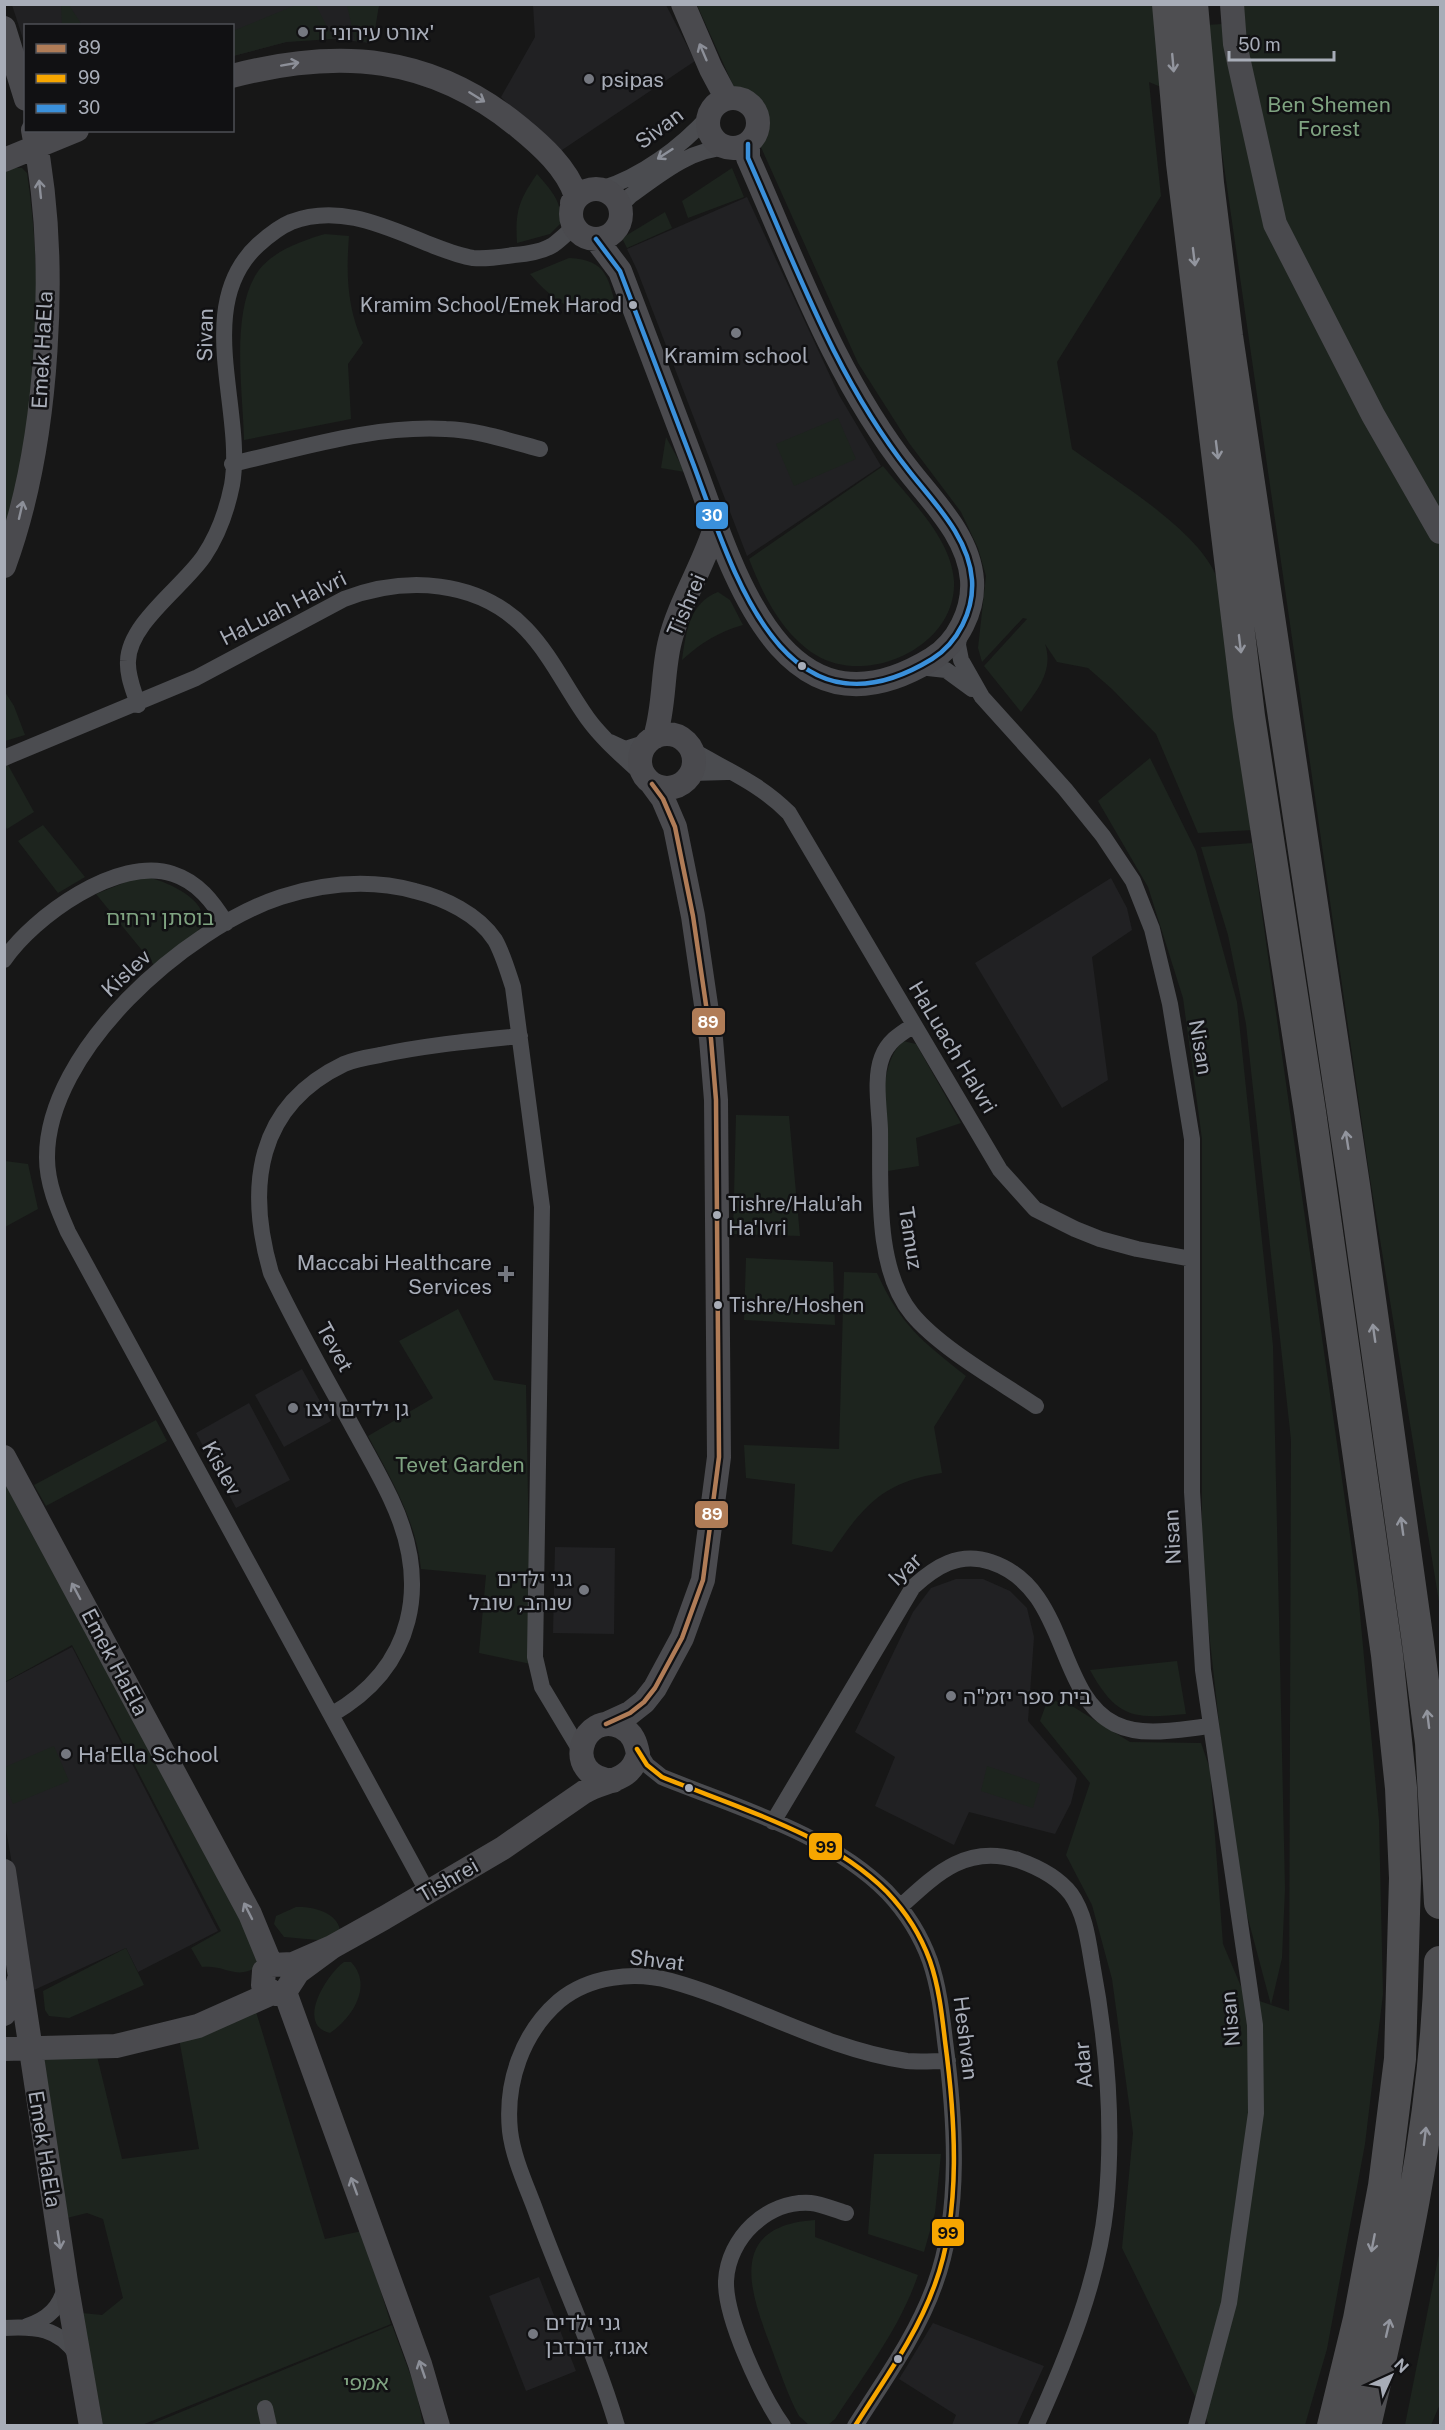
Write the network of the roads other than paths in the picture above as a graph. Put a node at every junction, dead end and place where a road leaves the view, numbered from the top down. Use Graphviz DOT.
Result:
graph roads {
  1 [pos="683,4"];
  2 [pos="1168,4"];
  3 [pos="1192,4"];
  4 [pos="1232,4"];
  5 [pos="4,28"];
  6 [pos="234,76"];
  7 [pos="24,93"];
  8 [pos="727,99"];
  9 [pos="709,116"];
  10 [pos="66,132"];
  11 [pos="35,138"];
  12 [pos="4,142"];
  13 [pos="738,146"];
  14 [pos="4,160"];
  15 [pos="601,189"];
  16 [pos="572,203"];
  17 [pos="621,212"];
  18 [pos="574,227"];
  19 [pos="596,239"];
  20 [pos="540,449"];
  21 [pos="232,464"];
  22 [pos="716,525"];
  23 [pos="1440,532"];
  24 [pos="4,566"];
  25 [pos="741,587"];
  26 [pos="689,594"];
  27 [pos="960,628"];
  28 [pos="919,667"];
  29 [pos="664,687"];
  30 [pos="982,697"];
  31 [pos="138,705"];
  32 [pos="604,738"];
  33 [pos="651,740"];
  34 [pos="4,758"];
  35 [pos="689,761"];
  36 [pos="739,775"];
  37 [pos="649,781"];
  38 [pos="675,827"];
  39 [pos="226,923"];
  40 [pos="4,960"];
  41 [pos="914,1025"];
  42 [pos="520,1036"];
  43 [pos="1192,1259"];
  44 [pos="1036,1406"];
  45 [pos="4,1457"];
  46 [pos="655,1688"];
  47 [pos="550,1702"];
  48 [pos="331,1715"];
  49 [pos="601,1726"];
  50 [pos="1211,1726"];
  51 [pos="637,1747"];
  52 [pos="582,1756"];
  53 [pos="616,1780"];
  54 [pos="671,1781"];
  55 [pos="560,1808"];
  56 [pos="773,1822"];
  57 [pos="4,1871"];
  58 [pos="427,1891"];
  59 [pos="1440,1903"];
  60 [pos="900,1907"];
  61 [pos="1440,1962"];
  62 [pos="20,1971"];
  63 [pos="277,1979"];
  64 [pos="4,2014"];
  65 [pos="24,2046"];
  66 [pos="4,2049"];
  67 [pos="948,2061"];
  68 [pos="846,2212"];
  69 [pos="66,2282"];
  70 [pos="27,2326"];
  71 [pos="4,2328"];
  72 [pos="79,2359"];
  73 [pos="1379,2364"];
  74 [pos="265,2408"];
  75 [pos="90,2426"];
  76 [pos="269,2426"];
  77 [pos="438,2426"];
  78 [pos="617,2426"];
  79 [pos="783,2426"];
  80 [pos="855,2426"];
  81 [pos="1036,2426"];
  82 [pos="1196,2426"];
  83 [pos="1333,2426"];
  84 [pos="1365,2426"];
  85 [pos="1377,2426"];
  8 -- 1 [label="street, one-way"];
  2 -- 83 [label="highway, one-way"];
  59 -- 3 [label="highway, one-way"];
  4 -- 23 [label="street"];
  5 -- 7 [label="street"];
  6 -- 16 [label="street, one-way"];
  8 -- 9 [label="street"];
  8 -- 13 [label="street"];
  9 -- 13 [label="street"];
  9 -- 15 [label="street, Sivan, one-way"];
  10 -- 11 [label="street"];
  11 -- 12 [label="street"];
  11 -- 14 [label="street"];
  24 -- 11 [label="street, Emek HaEla, one-way"];
  13 -- 17 [label="street, Sivan"];
  13 -- 27 [label="street"];
  15 -- 16 [label="street"];
  15 -- 17 [label="street"];
  16 -- 18 [label="street"];
  17 -- 19 [label="street"];
  18 -- 19 [label="street"];
  18 -- 21 [label="street, Sivan"];
  19 -- 22 [label="street"];
  20 -- 21 [label="street"];
  21 -- 31 [label="street, Sivan"];
  22 -- 25 [label="street"];
  22 -- 26 [label="street, Tishrei"];
  25 -- 26 [label="street"];
  25 -- 28 [label="street"];
  26 -- 29 [label="street, Tishrei"];
  27 -- 28 [label="street"];
  27 -- 30 [label="street, Nisan"];
  28 -- 30 [label="street, Nisan"];
  29 -- 33 [label="street, Tishrei"];
  29 -- 35 [label="street, Tishrei"];
  30 -- 43 [label="street, Nisan"];
  31 -- 32 [label="street, HaLuah HaIvri"];
  31 -- 34 [label="street, HaLuah HaIvri"];
  32 -- 33 [label="street"];
  32 -- 37 [label="street, HaLuah HaIvri"];
  33 -- 35 [label="street"];
  33 -- 37 [label="street"];
  35 -- 36 [label="street, HaLuach HaIvri"];
  35 -- 36 [label="street, HaLuach HaIvri"];
  35 -- 37 [label="street"];
  35 -- 38 [label="street"];
  36 -- 41 [label="street, HaLuach HaIvri"];
  37 -- 38 [label="street"];
  38 -- 46 [label="street"];
  39 -- 40 [label="street"];
  39 -- 42 [label="street, Kislev"];
  39 -- 48 [label="street, Kislev"];
  41 -- 43 [label="street, HaLuach HaIvri"];
  41 -- 44 [label="street, Tamuz"];
  42 -- 47 [label="street, Kislev"];
  42 -- 48 [label="street, Tevet"];
  43 -- 50 [label="street, Nisan"];
  63 -- 45 [label="street, Emek HaEla, one-way"];
  46 -- 49 [label="street"];
  46 -- 51 [label="street"];
  47 -- 49 [label="street, Kislev"];
  47 -- 52 [label="street, Kislev"];
  48 -- 58 [label="street, Kislev"];
  49 -- 51 [label="street"];
  49 -- 52 [label="street"];
  50 -- 56 [label="street, Iyar"];
  50 -- 82 [label="street, Nisan"];
  51 -- 53 [label="street"];
  51 -- 54 [label="street, Heshvan"];
  52 -- 53 [label="street"];
  52 -- 55 [label="street, Tishrei"];
  53 -- 54 [label="street, Heshvan"];
  53 -- 55 [label="street, Tishrei"];
  54 -- 56 [label="street, Heshvan"];
  55 -- 58 [label="street, Tishrei"];
  56 -- 60 [label="street, Heshvan"];
  57 -- 62 [label="street, Emek HaEla"];
  58 -- 63 [label="street, Tishrei"];
  60 -- 67 [label="street, Heshvan"];
  60 -- 81 [label="street, Adar"];
  73 -- 61 [label="highway, one-way"];
  62 -- 64 [label="street"];
  62 -- 65 [label="street, Emek HaEla"];
  63 -- 65 [label="street, Tishrei"];
  77 -- 63 [label="street, Emek HaEla, one-way"];
  65 -- 66 [label="street, Tishrei"];
  65 -- 69 [label="street, Emek HaEla, one-way"];
  67 -- 78 [label="street, Shvat"];
  67 -- 80 [label="street, Heshvan"];
  68 -- 79 [label="street"];
  69 -- 70 [label="street"];
  69 -- 72 [label="street, Emek HaEla"];
  70 -- 71 [label="street"];
  70 -- 72 [label="street"];
  72 -- 75 [label="street, Emek HaEla"];
  73 -- 84 [label="highway"];
  73 -- 85 [label="highway"];
  74 -- 76 [label="street"];
}
